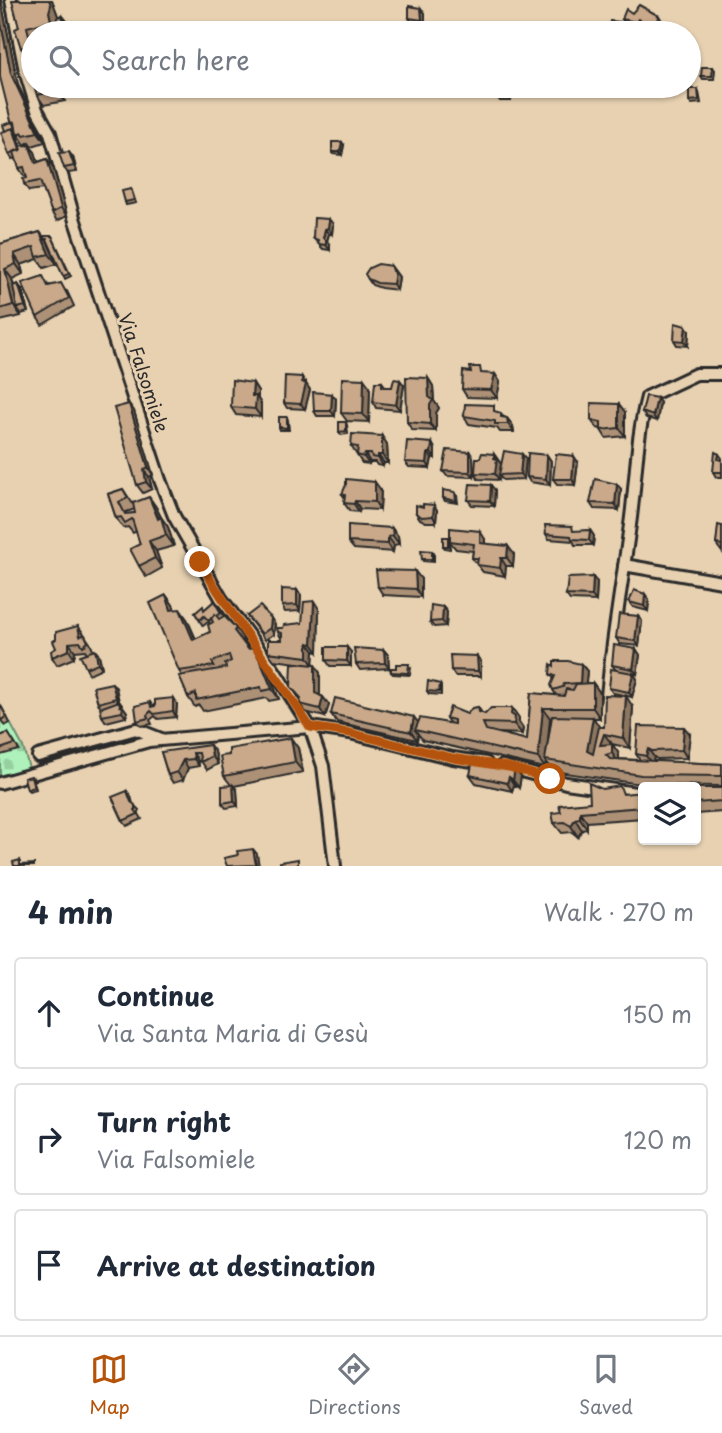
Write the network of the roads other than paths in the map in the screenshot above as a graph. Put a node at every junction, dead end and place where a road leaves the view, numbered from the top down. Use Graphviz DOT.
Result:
graph roads {
  1 [pos="11,0"];
  2 [pos="21,47"];
  3 [pos="33,98"];
  4 [pos="722,374"];
  5 [pos="624,565"];
  6 [pos="722,582"];
  7 [pos="568,723"];
  8 [pos="310,727"];
  9 [pos="163,740"];
  10 [pos="38,756"];
  11 [pos="551,766"];
  12 [pos="550,779"];
  13 [pos="0,783"];
  14 [pos="638,793"];
  15 [pos="335,866"];
  1 -- 2 [label="street, Via Falsomiele"];
  3 -- 8 [label="street, Via Falsomiele"];
  4 -- 5 [label="street"];
  5 -- 6 [label="street"];
  5 -- 7 [label="street"];
  8 -- 9 [label="street"];
  8 -- 12 [label="street"];
  8 -- 15 [label="street, Via Falsomiele"];
  9 -- 10 [label="street"];
  9 -- 13 [label="street"];
  11 -- 12 [label="street"];
  12 -- 14 [label="street"];
}
